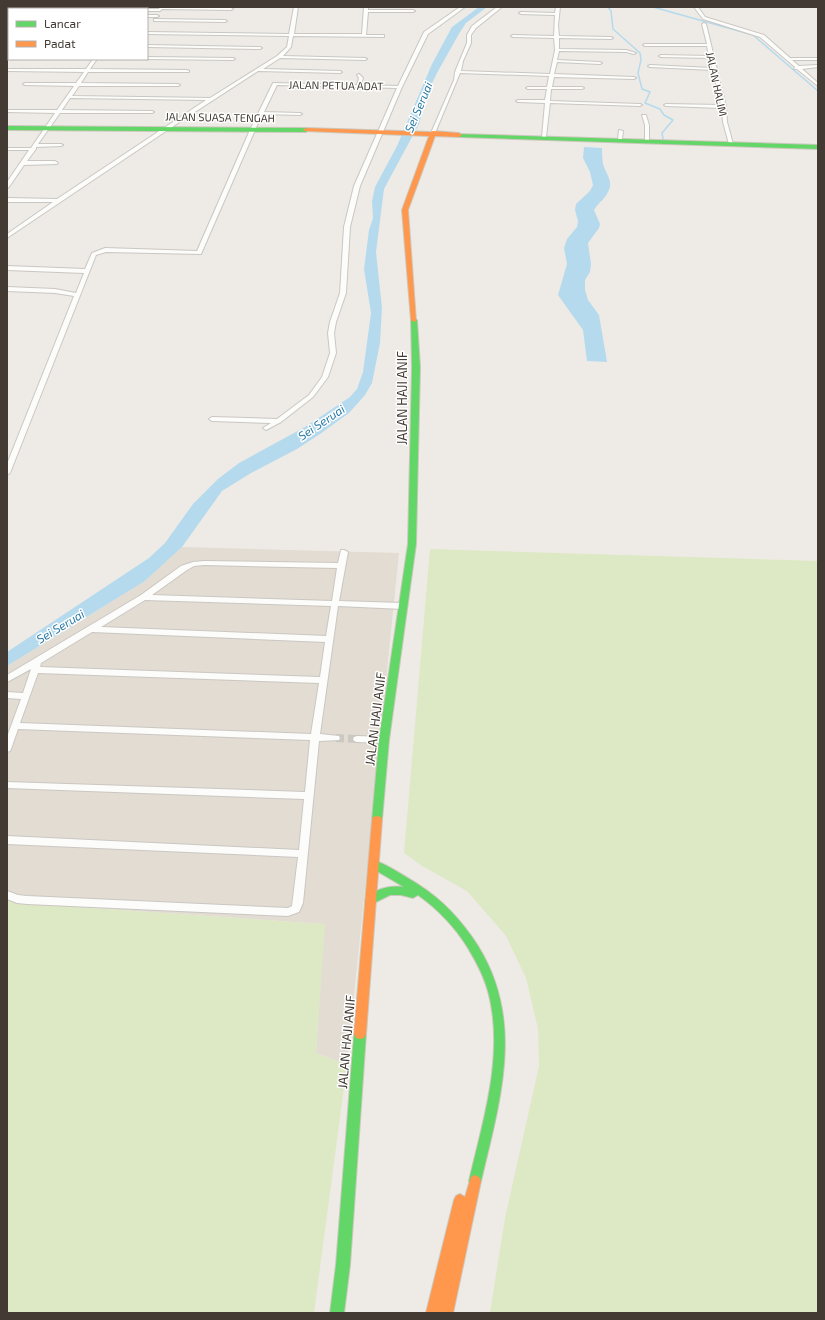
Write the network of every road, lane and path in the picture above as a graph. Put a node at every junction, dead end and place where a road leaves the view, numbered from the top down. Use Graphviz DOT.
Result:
graph roads {
  1 [pos="296,7"];
  2 [pos="463,7"];
  3 [pos="500,7"];
  4 [pos="558,7"];
  5 [pos="696,7"];
  6 [pos="160,8"];
  7 [pos="231,9"];
  8 [pos="366,9"];
  9 [pos="148,10"];
  10 [pos="413,11"];
  11 [pos="521,13"];
  12 [pos="557,14"];
  13 [pos="225,21"];
  14 [pos="704,24"];
  15 [pos="152,26"];
  16 [pos="290,35"];
  17 [pos="364,36"];
  18 [pos="382,36"];
  19 [pos="513,36"];
  20 [pos="557,37"];
  21 [pos="611,38"];
  22 [pos="645,45"];
  23 [pos="709,45"];
  24 [pos="148,46"];
  25 [pos="260,48"];
  26 [pos="557,50"];
  27 [pos="634,52"];
  28 [pos="661,56"];
  29 [pos="279,57"];
  30 [pos="712,57"];
  31 [pos="148,58"];
  32 [pos="233,59"];
  33 [pos="365,59"];
  34 [pos="818,59"];
  35 [pos="94,60"];
  36 [pos="788,60"];
  37 [pos="555,61"];
  38 [pos="600,63"];
  39 [pos="650,66"];
  40 [pos="818,66"];
  41 [pos="796,68"];
  42 [pos="714,69"];
  43 [pos="7,70"];
  44 [pos="257,70"];
  45 [pos="88,71"];
  46 [pos="186,71"];
  47 [pos="340,72"];
  48 [pos="457,72"];
  49 [pos="359,75"];
  50 [pos="552,75"];
  51 [pos="634,78"];
  52 [pos="818,79"];
  53 [pos="811,80"];
  54 [pos="25,84"];
  55 [pos="78,84"];
  56 [pos="178,85"];
  57 [pos="818,85"];
  58 [pos="359,86"];
  59 [pos="400,87"];
  60 [pos="528,88"];
  61 [pos="582,88"];
  62 [pos="549,89"];
  63 [pos="69,97"];
  64 [pos="207,99"];
  65 [pos="518,101"];
  66 [pos="548,102"];
  67 [pos="640,105"];
  68 [pos="666,105"];
  69 [pos="724,107"];
  70 [pos="7,110"];
  71 [pos="60,111"];
  72 [pos="152,112"];
  73 [pos="261,113"];
  74 [pos="300,114"];
  75 [pos="644,116"];
  76 [pos="7,128"];
  77 [pos="48,128"];
  78 [pos="163,129"];
  79 [pos="252,130"];
  80 [pos="380,132"];
  81 [pos="434,133"];
  82 [pos="544,137"];
  83 [pos="647,140"];
  84 [pos="731,144"];
  85 [pos="61,145"];
  86 [pos="818,147"];
  87 [pos="35,148"];
  88 [pos="7,149"];
  89 [pos="24,163"];
  90 [pos="55,163"];
  91 [pos="9,181"];
  92 [pos="7,186"];
  93 [pos="7,200"];
  94 [pos="59,201"];
  95 [pos="7,236"];
  96 [pos="7,268"];
  97 [pos="87,271"];
  98 [pos="7,289"];
  99 [pos="77,295"];
  100 [pos="212,420"];
  101 [pos="279,421"];
  102 [pos="266,428"];
  103 [pos="7,473"];
  104 [pos="344,552"];
  105 [pos="341,566"];
  106 [pos="144,597"];
  107 [pos="334,603"];
  108 [pos="403,606"];
  109 [pos="89,629"];
  110 [pos="329,639"];
  111 [pos="38,661"];
  112 [pos="35,670"];
  113 [pos="7,679"];
  114 [pos="323,680"];
  115 [pos="7,695"];
  116 [pos="26,696"];
  117 [pos="16,726"];
  118 [pos="315,737"];
  119 [pos="336,738"];
  120 [pos="358,739"];
  121 [pos="384,740"];
  122 [pos="7,749"];
  123 [pos="7,785"];
  124 [pos="309,796"];
  125 [pos="7,840"];
  126 [pos="303,854"];
  127 [pos="374,864"];
  128 [pos="7,895"];
  129 [pos="370,901"];
  130 [pos="466,1177"];
  131 [pos="462,1192"];
  132 [pos="337,1313"];
  133 [pos="433,1313"];
  134 [pos="446,1313"];
  1 -- 16 [label="street"];
  2 -- 59 [label="street"];
  3 -- 48 [label="street"];
  4 -- 12 [label="street"];
  5 -- 36 [label="street"];
  6 -- 7 [label="street"];
  6 -- 9 [label="street"];
  6 -- 15 [label="street"];
  8 -- 10 [label="street"];
  8 -- 17 [label="street"];
  11 -- 12 [label="street"];
  12 -- 20 [label="street"];
  13 -- 15 [label="street"];
  14 -- 23 [label="street, JALAN HALIM"];
  15 -- 16 [label="street"];
  16 -- 17 [label="street"];
  16 -- 29 [label="street"];
  17 -- 18 [label="street"];
  19 -- 20 [label="street"];
  20 -- 21 [label="street"];
  20 -- 26 [label="street"];
  22 -- 23 [label="street"];
  23 -- 30 [label="street, JALAN HALIM"];
  24 -- 25 [label="street"];
  26 -- 27 [label="street"];
  26 -- 37 [label="street"];
  28 -- 30 [label="street"];
  29 -- 33 [label="street"];
  29 -- 44 [label="street"];
  30 -- 42 [label="street, JALAN HALIM"];
  31 -- 32 [label="street"];
  34 -- 36 [label="street"];
  35 -- 45 [label="street"];
  36 -- 41 [label="street"];
  37 -- 38 [label="street"];
  37 -- 50 [label="street"];
  39 -- 42 [label="street"];
  40 -- 41 [label="street"];
  41 -- 53 [label="street"];
  42 -- 69 [label="street, JALAN HALIM"];
  43 -- 45 [label="street"];
  44 -- 47 [label="street"];
  44 -- 64 [label="street"];
  45 -- 46 [label="street"];
  45 -- 55 [label="street"];
  48 -- 50 [label="street"];
  48 -- 81 [label="street"];
  49 -- 58 [label="street"];
  50 -- 51 [label="street"];
  50 -- 62 [label="street"];
  52 -- 53 [label="street"];
  53 -- 57 [label="street"];
  54 -- 55 [label="street"];
  55 -- 56 [label="street"];
  55 -- 63 [label="street"];
  58 -- 59 [label="street, JALAN PETUA ADAT"];
  58 -- 73 [label="street, JALAN PETUA ADAT"];
  59 -- 80 [label="street"];
  60 -- 62 [label="street"];
  61 -- 62 [label="street"];
  62 -- 66 [label="street"];
  63 -- 64 [label="street"];
  63 -- 71 [label="street"];
  64 -- 78 [label="street"];
  65 -- 66 [label="street"];
  66 -- 67 [label="street"];
  66 -- 82 [label="street"];
  68 -- 69 [label="street"];
  69 -- 84 [label="street, JALAN HALIM"];
  70 -- 71 [label="street"];
  71 -- 72 [label="street"];
  71 -- 77 [label="street"];
  73 -- 74 [label="street"];
  73 -- 79 [label="street, JALAN PETUA ADAT"];
  75 -- 83 [label="street"];
  76 -- 77 [label="main road, JALAN SUASA TENGAH"];
  77 -- 78 [label="main road, JALAN SUASA TENGAH"];
  77 -- 87 [label="street"];
  78 -- 79 [label="main road, JALAN SUASA TENGAH"];
  78 -- 94 [label="street"];
  79 -- 80 [label="main road, JALAN SUASA TENGAH"];
  79 -- 97 [label="street, JALAN PETUA ADAT"];
  80 -- 81 [label="main road, JALAN SUASA TENGAH"];
  80 -- 101 [label="street"];
  81 -- 82 [label="main road, JALAN SUASA TENGAH"];
  81 -- 108 [label="main road, JALAN HAJI ANIF"];
  82 -- 83 [label="main road, JALAN SUASA TENGAH"];
  83 -- 84 [label="main road, JALAN SUASA TENGAH"];
  84 -- 86 [label="main road, JALAN SUASA TENGAH"];
  85 -- 87 [label="street"];
  87 -- 88 [label="street"];
  87 -- 89 [label="street"];
  89 -- 90 [label="street"];
  89 -- 91 [label="street"];
  91 -- 92 [label="street"];
  93 -- 94 [label="street"];
  94 -- 95 [label="street"];
  96 -- 97 [label="street"];
  97 -- 99 [label="street"];
  98 -- 99 [label="street"];
  99 -- 103 [label="street"];
  100 -- 101 [label="street"];
  101 -- 102 [label="street"];
  104 -- 105 [label="street"];
  105 -- 106 [label="street"];
  105 -- 107 [label="street"];
  106 -- 107 [label="street"];
  106 -- 109 [label="street"];
  107 -- 108 [label="street"];
  107 -- 110 [label="street"];
  108 -- 121 [label="main road, JALAN HAJI ANIF"];
  109 -- 110 [label="street"];
  109 -- 111 [label="street"];
  110 -- 114 [label="street"];
  111 -- 112 [label="street"];
  111 -- 113 [label="street"];
  112 -- 114 [label="street"];
  112 -- 116 [label="street"];
  114 -- 118 [label="street"];
  115 -- 116 [label="street"];
  116 -- 117 [label="street"];
  117 -- 118 [label="street"];
  117 -- 122 [label="street"];
  118 -- 119 [label="street"];
  118 -- 124 [label="street"];
  120 -- 121 [label="street"];
  121 -- 127 [label="main road, JALAN HAJI ANIF"];
  123 -- 124 [label="street"];
  124 -- 126 [label="street"];
  125 -- 126 [label="street"];
  126 -- 128 [label="street"];
  127 -- 129 [label="main road, JALAN HAJI ANIF"];
  127 -- 134 [label="main road"];
  129 -- 130 [label="main road"];
  129 -- 132 [label="main road, JALAN HAJI ANIF"];
  131 -- 133 [label="main road"];
}
